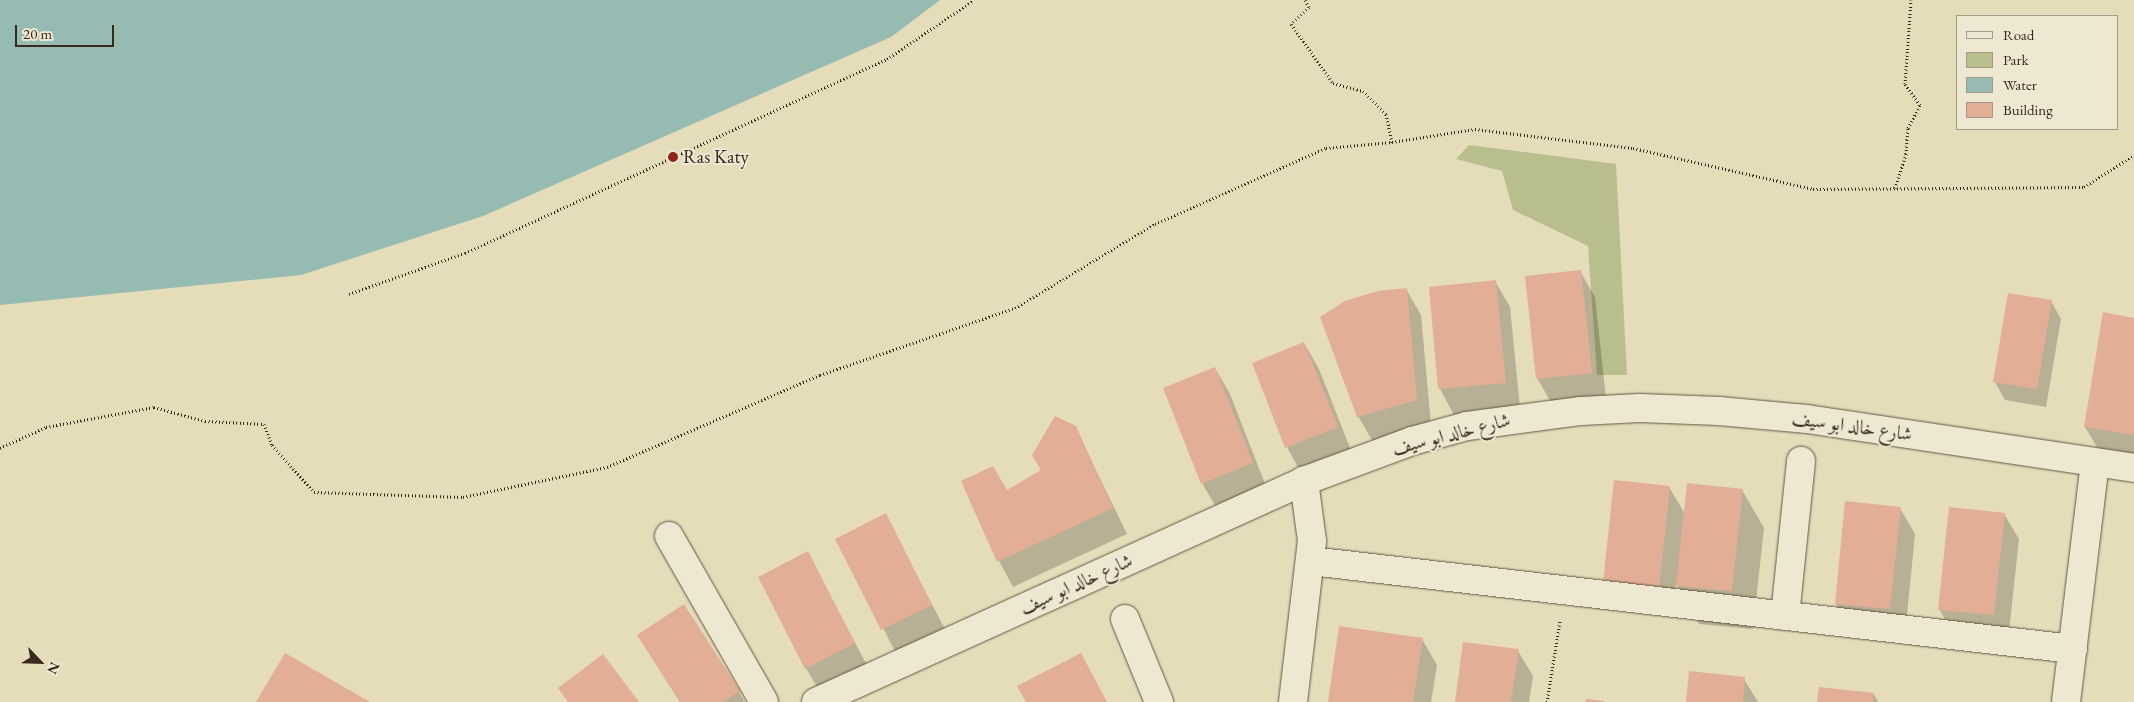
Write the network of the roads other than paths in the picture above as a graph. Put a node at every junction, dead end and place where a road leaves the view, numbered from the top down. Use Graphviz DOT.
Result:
graph roads {
  1 [pos="1801,461"];
  2 [pos="2095,463"];
  3 [pos="2134,468"];
  4 [pos="1304,481"];
  5 [pos="669,536"];
  6 [pos="1311,561"];
  7 [pos="1785,616"];
  8 [pos="1125,618"];
  9 [pos="2073,649"];
  10 [pos="764,702"];
  11 [pos="816,702"];
  12 [pos="1159,702"];
  13 [pos="1294,702"];
  14 [pos="2066,702"];
  1 -- 7 [label="street"];
  2 -- 3 [label="street, شارع خالد ابو سيف"];
  2 -- 4 [label="street, شارع خالد ابو سيف"];
  2 -- 9 [label="street"];
  4 -- 6 [label="street"];
  4 -- 11 [label="street, شارع خالد ابو سيف"];
  5 -- 10 [label="street"];
  6 -- 7 [label="street"];
  6 -- 13 [label="street"];
  7 -- 9 [label="street"];
  8 -- 12 [label="street"];
  9 -- 14 [label="street"];
}
